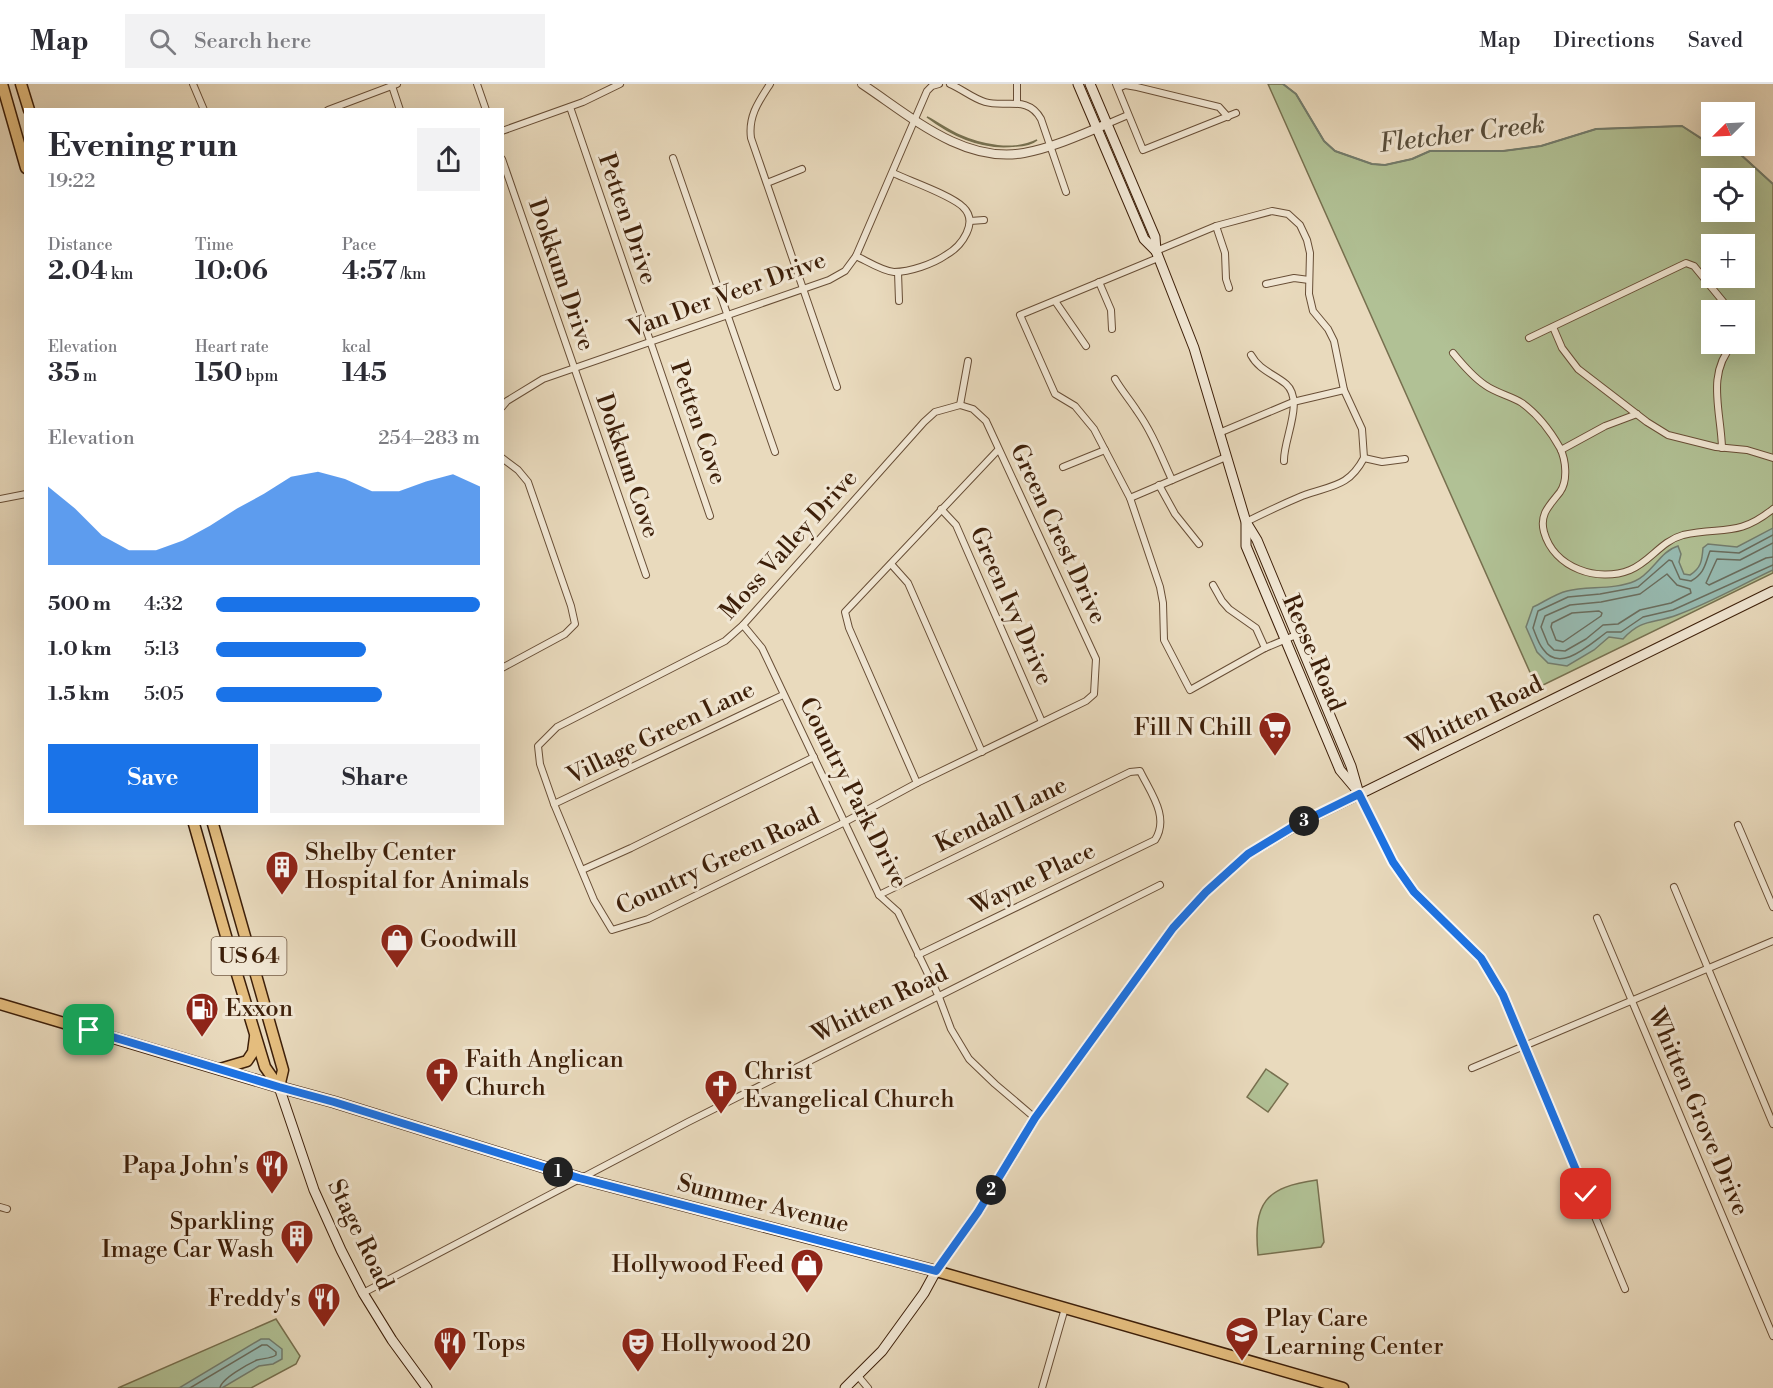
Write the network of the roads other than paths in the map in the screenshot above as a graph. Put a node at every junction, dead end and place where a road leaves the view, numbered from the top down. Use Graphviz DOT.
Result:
graph roads {
  1 [pos="2,84"];
  2 [pos="21,84"];
  3 [pos="193,84"];
  4 [pos="477,84"];
  5 [pos="620,84"];
  6 [pos="770,84"];
  7 [pos="862,84"];
  8 [pos="950,84"];
  9 [pos="1017,84"];
  10 [pos="1078,84"];
  11 [pos="1090,84"];
  12 [pos="394,85"];
  13 [pos="934,85"];
  14 [pos="1117,86"];
  15 [pos="1017,103"];
  16 [pos="570,107"];
  17 [pos="28,108"];
  18 [pos="203,108"];
  19 [pos="333,108"];
  20 [pos="400,108"];
  21 [pos="485,108"];
  22 [pos="1236,113"];
  23 [pos="1128,115"];
  24 [pos="1228,117"];
  25 [pos="916,119"];
  26 [pos="1107,124"];
  27 [pos="1097,128"];
  28 [pos="504,130"];
  29 [pos="1050,146"];
  30 [pos="673,158"];
  31 [pos="24,161"];
  32 [pos="504,165"];
  33 [pos="802,170"];
  34 [pos="893,173"];
  35 [pos="767,183"];
  36 [pos="1066,192"];
  37 [pos="984,220"];
  38 [pos="970,221"];
  39 [pos="1216,226"];
  40 [pos="1157,255"];
  41 [pos="856,256"];
  42 [pos="898,272"];
  43 [pos="1309,280"];
  44 [pos="1099,282"];
  45 [pos="1266,284"];
  46 [pos="1229,288"];
  47 [pos="803,289"];
  48 [pos="1722,300"];
  49 [pos="898,301"];
  50 [pos="1055,301"];
  51 [pos="727,315"];
  52 [pos="1552,327"];
  53 [pos="1112,329"];
  54 [pos="1529,339"];
  55 [pos="651,342"];
  56 [pos="1086,346"];
  57 [pos="1453,353"];
  58 [pos="1724,354"];
  59 [pos="1251,355"];
  60 [pos="968,361"];
  61 [pos="574,368"];
  62 [pos="1115,379"];
  63 [pos="837,387"];
  64 [pos="1344,390"];
  65 [pos="504,402"];
  66 [pos="1293,402"];
  67 [pos="960,405"];
  68 [pos="1637,414"];
  69 [pos="1219,433"];
  70 [pos="1722,448"];
  71 [pos="998,450"];
  72 [pos="1105,450"];
  73 [pos="1561,450"];
  74 [pos="775,452"];
  75 [pos="1226,457"];
  76 [pos="1364,458"];
  77 [pos="1773,458"];
  78 [pos="1406,459"];
  79 [pos="504,460"];
  80 [pos="1284,461"];
  81 [pos="1063,468"];
  82 [pos="1172,480"];
  83 [pos="1159,485"];
  84 [pos="24,494"];
  85 [pos="1130,498"];
  86 [pos="0,499"];
  87 [pos="942,509"];
  88 [pos="1773,509"];
  89 [pos="710,516"];
  90 [pos="1246,522"];
  91 [pos="1199,544"];
  92 [pos="891,564"];
  93 [pos="646,575"];
  94 [pos="1213,585"];
  95 [pos="1773,591"];
  96 [pos="743,626"];
  97 [pos="1296,635"];
  98 [pos="1286,639"];
  99 [pos="1265,648"];
  100 [pos="504,667"];
  101 [pos="783,694"];
  102 [pos="1094,694"];
  103 [pos="1042,722"];
  104 [pos="982,752"];
  105 [pos="814,757"];
  106 [pos="1140,771"];
  107 [pos="917,783"];
  108 [pos="1359,794"];
  109 [pos="554,804"];
  110 [pos="843,823"];
  111 [pos="194,825"];
  112 [pos="213,825"];
  113 [pos="1738,825"];
  114 [pos="582,870"];
  115 [pos="1160,885"];
  116 [pos="1674,887"];
  117 [pos="879,895"];
  118 [pos="217,907"];
  119 [pos="1773,908"];
  120 [pos="1597,918"];
  121 [pos="244,935"];
  122 [pos="1773,941"];
  123 [pos="918,955"];
  124 [pos="1708,968"];
  125 [pos="939,997"];
  126 [pos="1632,1001"];
  127 [pos="0,1004"];
  128 [pos="255,1034"];
  129 [pos="1526,1045"];
  130 [pos="1472,1068"];
  131 [pos="220,1069"];
  132 [pos="279,1087"];
  133 [pos="1035,1118"];
  134 [pos="1773,1124"];
  135 [pos="579,1178"];
  136 [pos="936,1271"];
  137 [pos="1625,1289"];
  138 [pos="363,1293"];
  139 [pos="1065,1308"];
  140 [pos="1773,1336"];
  141 [pos="858,1376"];
  142 [pos="427,1388"];
  143 [pos="845,1388"];
  144 [pos="868,1388"];
  145 [pos="1042,1388"];
  146 [pos="1343,1388"];
  1 -- 31 [label="main road"];
  2 -- 17 [label="main road"];
  3 -- 18 [label="street"];
  4 -- 21 [label="street"];
  5 -- 16 [label="street"];
  6 -- 35 [label="street"];
  7 -- 25 [label="street"];
  8 -- 15 [label="street"];
  9 -- 15 [label="street"];
  10 -- 27 [label="main road, Reese Road"];
  11 -- 26 [label="main road, Reese Road"];
  12 -- 19 [label="street"];
  12 -- 20 [label="street"];
  13 -- 25 [label="street, Van Der Veer Drive"];
  14 -- 23 [label="street"];
  14 -- 24 [label="street"];
  15 -- 29 [label="street"];
  16 -- 28 [label="street"];
  16 -- 55 [label="street, Petten Drive"];
  22 -- 24 [label="street"];
  23 -- 24 [label="street"];
  23 -- 26 [label="street"];
  25 -- 29 [label="street"];
  25 -- 34 [label="street, Van Der Veer Drive"];
  26 -- 27 [label="street"];
  26 -- 40 [label="main road, Reese Road"];
  27 -- 29 [label="street"];
  27 -- 40 [label="main road, Reese Road"];
  29 -- 36 [label="street"];
  30 -- 51 [label="street"];
  32 -- 61 [label="street, Dokkum Drive"];
  33 -- 35 [label="street"];
  34 -- 38 [label="street"];
  34 -- 41 [label="street, Van Der Veer Drive"];
  35 -- 47 [label="street"];
  37 -- 38 [label="street"];
  38 -- 42 [label="street"];
  39 -- 40 [label="street"];
  39 -- 43 [label="street"];
  39 -- 46 [label="street"];
  40 -- 44 [label="street"];
  40 -- 69 [label="main road, Reese Road"];
  41 -- 42 [label="street"];
  41 -- 47 [label="street, Van Der Veer Drive"];
  42 -- 49 [label="street"];
  43 -- 45 [label="street"];
  43 -- 64 [label="street"];
  44 -- 50 [label="street"];
  44 -- 53 [label="street"];
  47 -- 51 [label="street, Van Der Veer Drive"];
  47 -- 63 [label="street"];
  48 -- 52 [label="street"];
  50 -- 56 [label="street"];
  50 -- 72 [label="street"];
  51 -- 55 [label="street, Van Der Veer Drive"];
  51 -- 74 [label="street"];
  52 -- 54 [label="street"];
  52 -- 68 [label="street"];
  55 -- 61 [label="street, Van Der Veer Drive"];
  55 -- 89 [label="street, Petten Cove"];
  57 -- 73 [label="street"];
  58 -- 70 [label="street"];
  59 -- 66 [label="street"];
  60 -- 67 [label="street"];
  61 -- 65 [label="street, Van Der Veer Drive"];
  61 -- 93 [label="street, Dokkum Cove"];
  62 -- 82 [label="street"];
  64 -- 66 [label="street"];
  64 -- 76 [label="street"];
  66 -- 69 [label="street"];
  66 -- 80 [label="street"];
  67 -- 71 [label="street, Green Crest Drive"];
  67 -- 96 [label="street, Moss Valley Drive"];
  68 -- 70 [label="street"];
  68 -- 73 [label="street"];
  69 -- 75 [label="main road, Reese Road"];
  70 -- 77 [label="street"];
  71 -- 87 [label="street"];
  71 -- 102 [label="street, Green Crest Drive"];
  72 -- 81 [label="street"];
  72 -- 85 [label="street"];
  73 -- 88 [label="street"];
  75 -- 82 [label="street"];
  75 -- 90 [label="main road, Reese Road"];
  76 -- 78 [label="street"];
  76 -- 90 [label="street"];
  79 -- 100 [label="street"];
  82 -- 83 [label="street"];
  83 -- 85 [label="street"];
  83 -- 91 [label="street"];
  84 -- 86 [label="street"];
  85 -- 99 [label="street"];
  87 -- 92 [label="street"];
  87 -- 103 [label="street, Green Ivy Drive"];
  90 -- 97 [label="main road, Reese Road"];
  90 -- 98 [label="main road, Reese Road"];
  92 -- 104 [label="street"];
  92 -- 107 [label="street"];
  94 -- 99 [label="street"];
  95 -- 108 [label="main road, Whitten Road"];
  96 -- 101 [label="street, Country Park Drive"];
  96 -- 109 [label="street, Moss Valley Drive"];
  97 -- 98 [label="street"];
  97 -- 108 [label="main road, Reese Road"];
  98 -- 99 [label="street"];
  98 -- 108 [label="main road, Reese Road"];
  101 -- 105 [label="street, Country Park Drive"];
  101 -- 109 [label="street, Village Green Lane"];
  102 -- 103 [label="street, Country Green Road"];
  103 -- 104 [label="street, Country Green Road"];
  104 -- 107 [label="street, Country Green Road"];
  105 -- 110 [label="street, Country Park Drive"];
  105 -- 114 [label="street"];
  106 -- 117 [label="street, Kendall Lane"];
  106 -- 123 [label="street, Wayne Place"];
  107 -- 110 [label="street, Country Green Road"];
  108 -- 129 [label="street, Reese Road"];
  108 -- 133 [label="main road, Whitten Road"];
  109 -- 114 [label="street"];
  110 -- 114 [label="street, Country Green Road"];
  110 -- 117 [label="street, Country Park Drive"];
  111 -- 118 [label="main road, Stage Road / US 64"];
  112 -- 121 [label="main road, Stage Road / US 64"];
  113 -- 119 [label="street"];
  115 -- 125 [label="street, Whitten Road"];
  116 -- 124 [label="street"];
  117 -- 123 [label="street, Country Park Drive"];
  118 -- 121 [label="main road"];
  118 -- 128 [label="main road, Stage Road / US 64"];
  120 -- 126 [label="street, Whitten Grove Drive"];
  121 -- 132 [label="main road, Stage Road / US 64"];
  122 -- 124 [label="street"];
  123 -- 125 [label="street, Country Park Drive"];
  124 -- 126 [label="street"];
  124 -- 134 [label="street"];
  125 -- 133 [label="street, Country Park Drive"];
  125 -- 135 [label="street, Whitten Road"];
  126 -- 129 [label="street"];
  126 -- 140 [label="street, Whitten Grove Drive"];
  127 -- 131 [label="main road, Summer Avenue"];
  128 -- 131 [label="main road"];
  128 -- 132 [label="main road, Stage Road / US 64"];
  129 -- 130 [label="street"];
  129 -- 137 [label="street, Reese Road"];
  131 -- 132 [label="main road, Summer Avenue"];
  132 -- 135 [label="main road, Summer Avenue"];
  132 -- 138 [label="main road, Stage Road"];
  133 -- 136 [label="main road, Whitten Road"];
  135 -- 136 [label="main road, Summer Avenue"];
  135 -- 138 [label="street, Whitten Road"];
  136 -- 139 [label="main road, Summer Avenue"];
  136 -- 141 [label="main road, Whitten Road"];
  138 -- 142 [label="main road, Stage Road"];
  139 -- 145 [label="street"];
  139 -- 146 [label="main road, Summer Avenue"];
  141 -- 143 [label="main road, Whitten Road"];
  141 -- 144 [label="street"];
}
